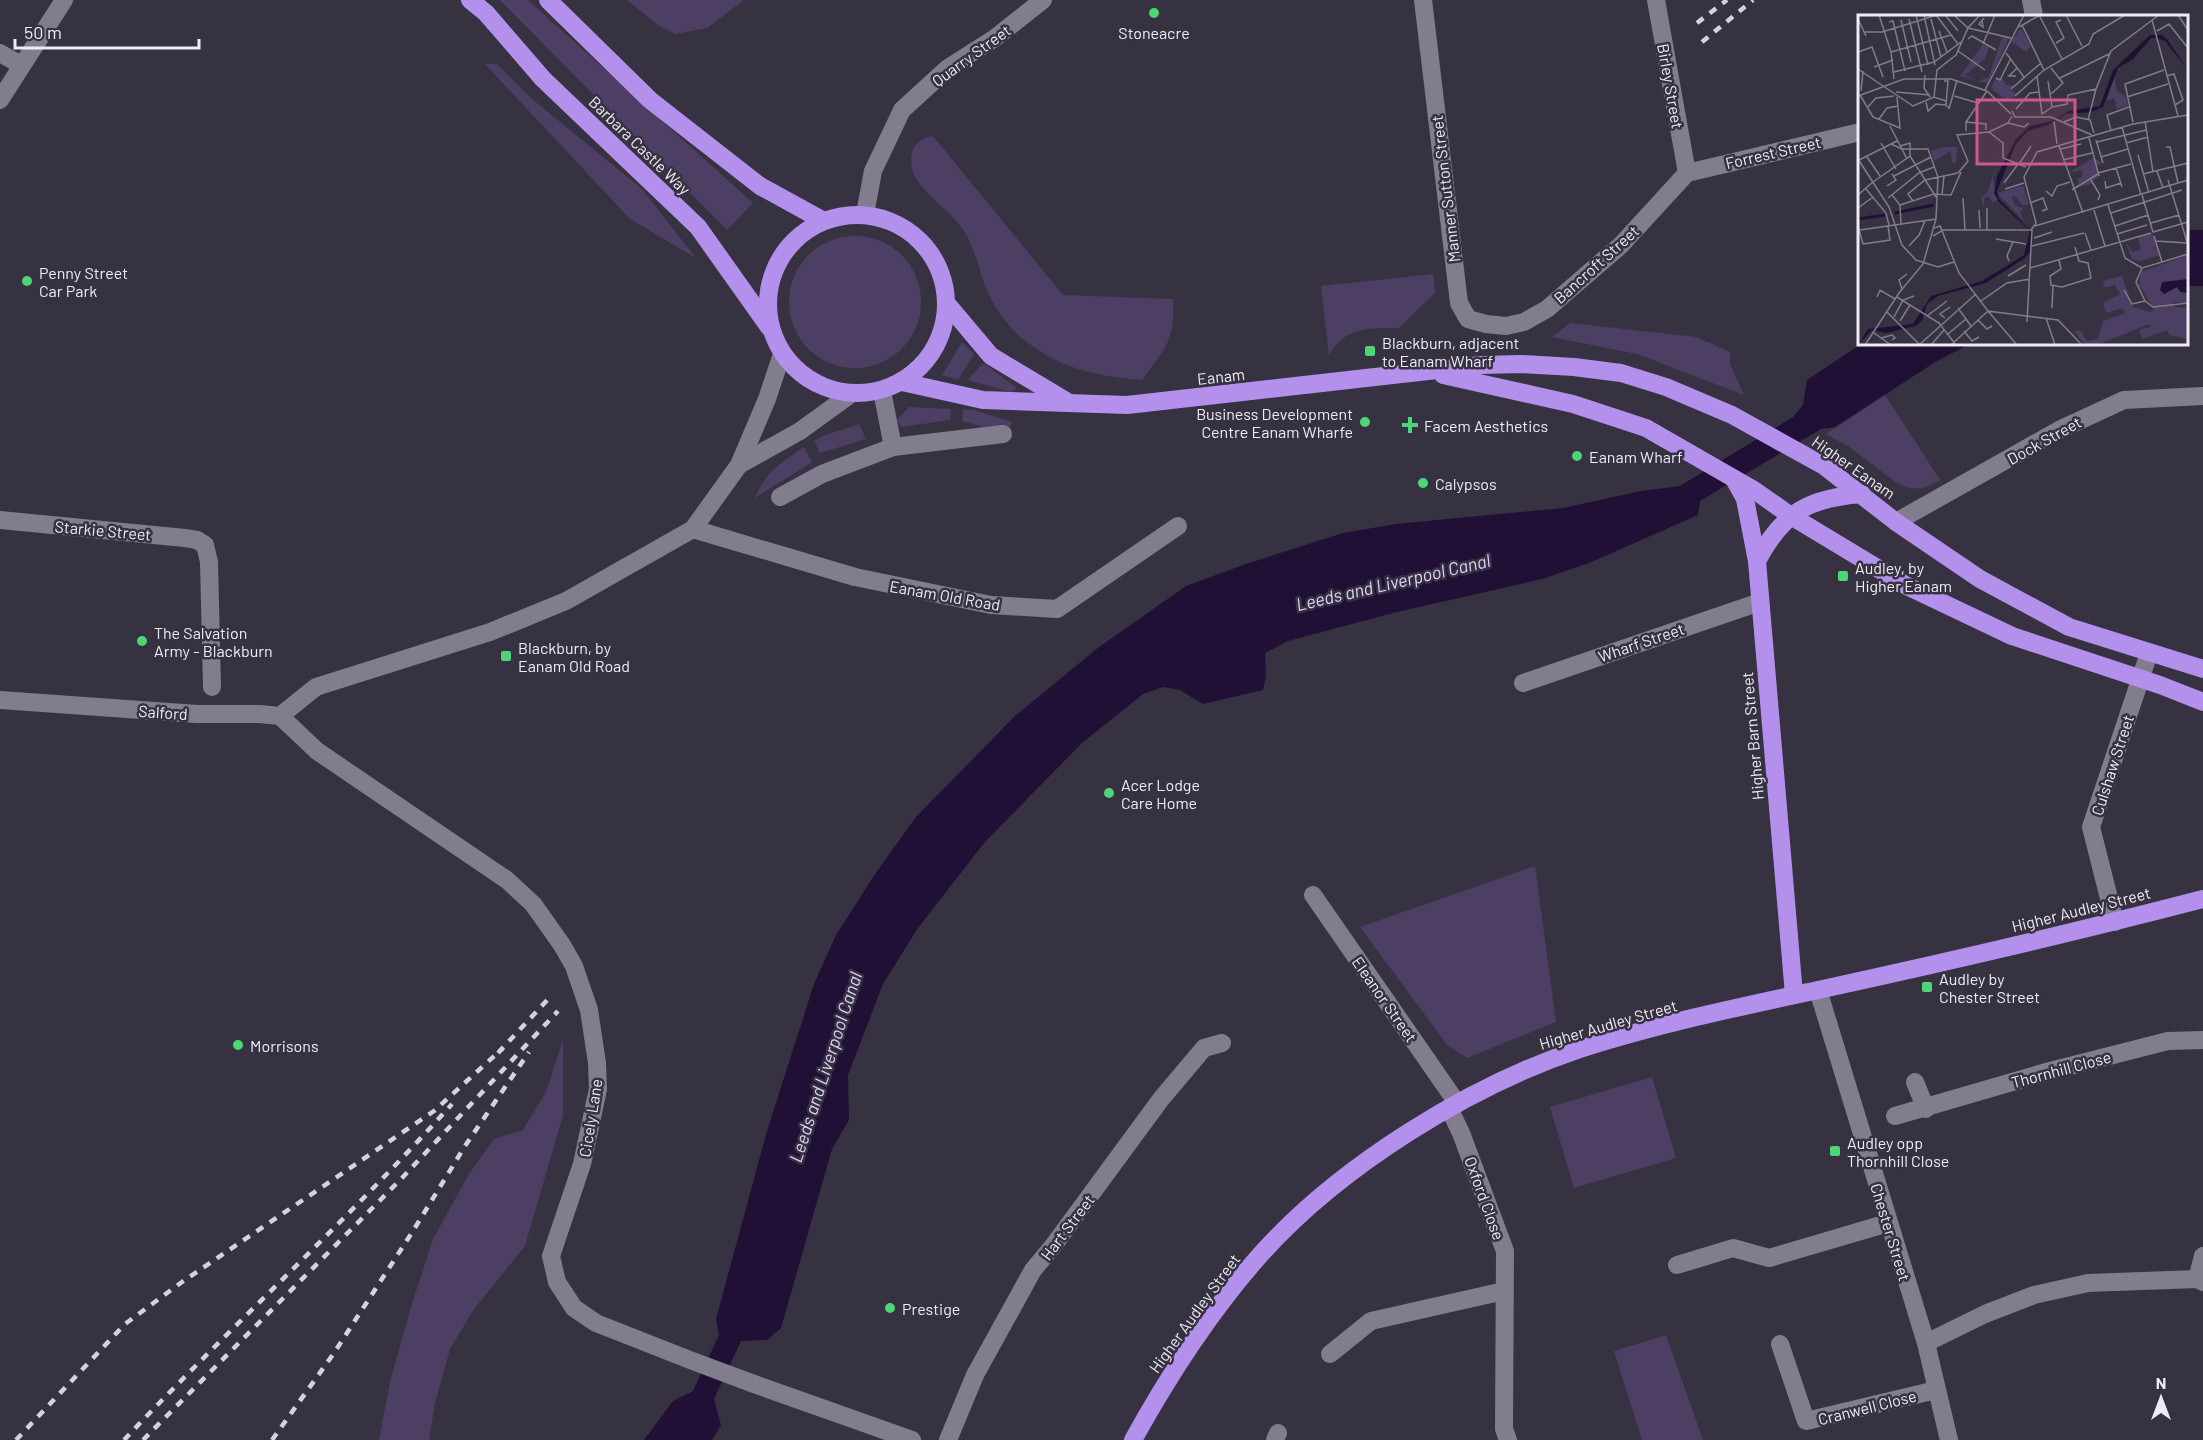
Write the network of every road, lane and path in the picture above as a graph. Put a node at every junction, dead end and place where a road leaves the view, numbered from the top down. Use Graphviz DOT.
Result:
graph roads {
  1 [pos="64,0"];
  2 [pos="470,0"];
  3 [pos="548,0"];
  4 [pos="1043,0"];
  5 [pos="1423,0"];
  6 [pos="1656,0"];
  7 [pos="2031,0"];
  8 [pos="2034,15"];
  9 [pos="0,53"];
  10 [pos="21,65"];
  11 [pos="0,100"];
  12 [pos="1858,132"];
  13 [pos="1687,172"];
  14 [pos="865,214"];
  15 [pos="822,220"];
  16 [pos="948,305"];
  17 [pos="1524,322"];
  18 [pos="770,328"];
  19 [pos="782,354"];
  20 [pos="1427,372"];
  21 [pos="1377,378"];
  22 [pos="902,382"];
  23 [pos="882,391"];
  24 [pos="850,394"];
  25 [pos="2203,396"];
  26 [pos="1069,402"];
  27 [pos="1003,434"];
  28 [pos="893,447"];
  29 [pos="739,465"];
  30 [pos="1733,478"];
  31 [pos="1862,494"];
  32 [pos="780,498"];
  33 [pos="1791,516"];
  34 [pos="0,520"];
  35 [pos="1896,522"];
  36 [pos="1178,526"];
  37 [pos="693,529"];
  38 [pos="1757,561"];
  39 [pos="1760,602"];
  40 [pos="2149,652"];
  41 [pos="2203,669"];
  42 [pos="2140,678"];
  43 [pos="1523,683"];
  44 [pos="212,687"];
  45 [pos="0,700"];
  46 [pos="2203,702"];
  47 [pos="280,716"];
  48 [pos="1313,895"];
  49 [pos="2203,899"];
  50 [pos="2115,922"];
  51 [pos="1818,990"];
  52 [pos="1794,995"];
  53 [pos="1222,1043"];
  54 [pos="2202,1047"];
  55 [pos="1916,1082"];
  56 [pos="1453,1106"];
  57 [pos="1926,1109"];
  58 [pos="1895,1116"];
  59 [pos="1888,1223"];
  60 [pos="2203,1256"];
  61 [pos="1677,1265"];
  62 [pos="2200,1281"];
  63 [pos="1504,1291"];
  64 [pos="1926,1343"];
  65 [pos="1780,1344"];
  66 [pos="1330,1354"];
  67 [pos="1936,1390"];
  68 [pos="911,1440"];
  69 [pos="948,1440"];
  70 [pos="1133,1440"];
  71 [pos="1508,1440"];
  72 [pos="1949,1440"];
  1 -- 10 [label="street"];
  2 -- 18 [label="highway, Barbara Castle Way"];
  3 -- 15 [label="highway"];
  4 -- 14 [label="street, Quarry Street"];
  5 -- 17 [label="street, Manner Sutton Street"];
  6 -- 13 [label="street, Birley Street"];
  7 -- 8 [label="street"];
  9 -- 10 [label="street"];
  10 -- 11 [label="street"];
  12 -- 13 [label="street, Forrest Street"];
  13 -- 17 [label="street, Bancroft Street"];
  14 -- 15 [label="highway"];
  14 -- 16 [label="highway"];
  15 -- 18 [label="highway"];
  16 -- 22 [label="highway"];
  16 -- 26 [label="highway, Eanam"];
  18 -- 19 [label="highway"];
  19 -- 24 [label="highway"];
  19 -- 29 [label="street"];
  20 -- 21 [label="highway, Higher Eanam"];
  20 -- 30 [label="highway, Higher Eanam"];
  20 -- 31 [label="highway, Higher Eanam"];
  21 -- 26 [label="highway, Eanam"];
  22 -- 23 [label="highway"];
  22 -- 26 [label="highway, Eanam"];
  23 -- 24 [label="highway"];
  23 -- 28 [label="street"];
  24 -- 29 [label="street"];
  25 -- 35 [label="street, Dock Street"];
  27 -- 28 [label="street"];
  28 -- 32 [label="street"];
  29 -- 37 [label="street"];
  30 -- 33 [label="highway, Higher Eanam"];
  30 -- 38 [label="highway, Higher Barn Street"];
  31 -- 33 [label="highway"];
  31 -- 35 [label="highway, Higher Eanam"];
  33 -- 38 [label="highway"];
  33 -- 42 [label="highway, Higher Eanam"];
  34 -- 44 [label="street, Starkie Street"];
  35 -- 40 [label="highway, Higher Eanam"];
  36 -- 37 [label="street, Eanam Old Road"];
  37 -- 47 [label="street"];
  38 -- 39 [label="highway, Higher Barn Street"];
  39 -- 43 [label="street, Wharf Street"];
  39 -- 52 [label="highway, Higher Barn Street"];
  40 -- 41 [label="highway, Higher Eanam"];
  40 -- 42 [label="street, Culshaw Street"];
  42 -- 46 [label="highway, Higher Eanam"];
  42 -- 50 [label="street, Culshaw Street"];
  45 -- 47 [label="street, Salford"];
  47 -- 68 [label="street, Cicely Lane"];
  48 -- 56 [label="street, Eleanor Street"];
  49 -- 50 [label="highway, Higher Audley Street"];
  50 -- 51 [label="highway, Higher Audley Street"];
  51 -- 52 [label="highway, Higher Audley Street"];
  51 -- 59 [label="street, Chester Street"];
  52 -- 56 [label="highway, Higher Audley Street"];
  53 -- 69 [label="street, Hart Street"];
  54 -- 57 [label="street, Thornhill Close"];
  55 -- 57 [label="street"];
  56 -- 63 [label="street, Oxford Close"];
  56 -- 70 [label="highway, Higher Audley Street"];
  57 -- 58 [label="street, Thornhill Close"];
  59 -- 61 [label="street"];
  59 -- 64 [label="street, Chester Street"];
  60 -- 62 [label="street"];
  62 -- 64 [label="street"];
  63 -- 66 [label="street"];
  63 -- 71 [label="street, Oxford Close"];
  64 -- 67 [label="street, Chester Street"];
  65 -- 67 [label="street, Cranwell Close"];
  67 -- 72 [label="street, Chester Street"];
}
